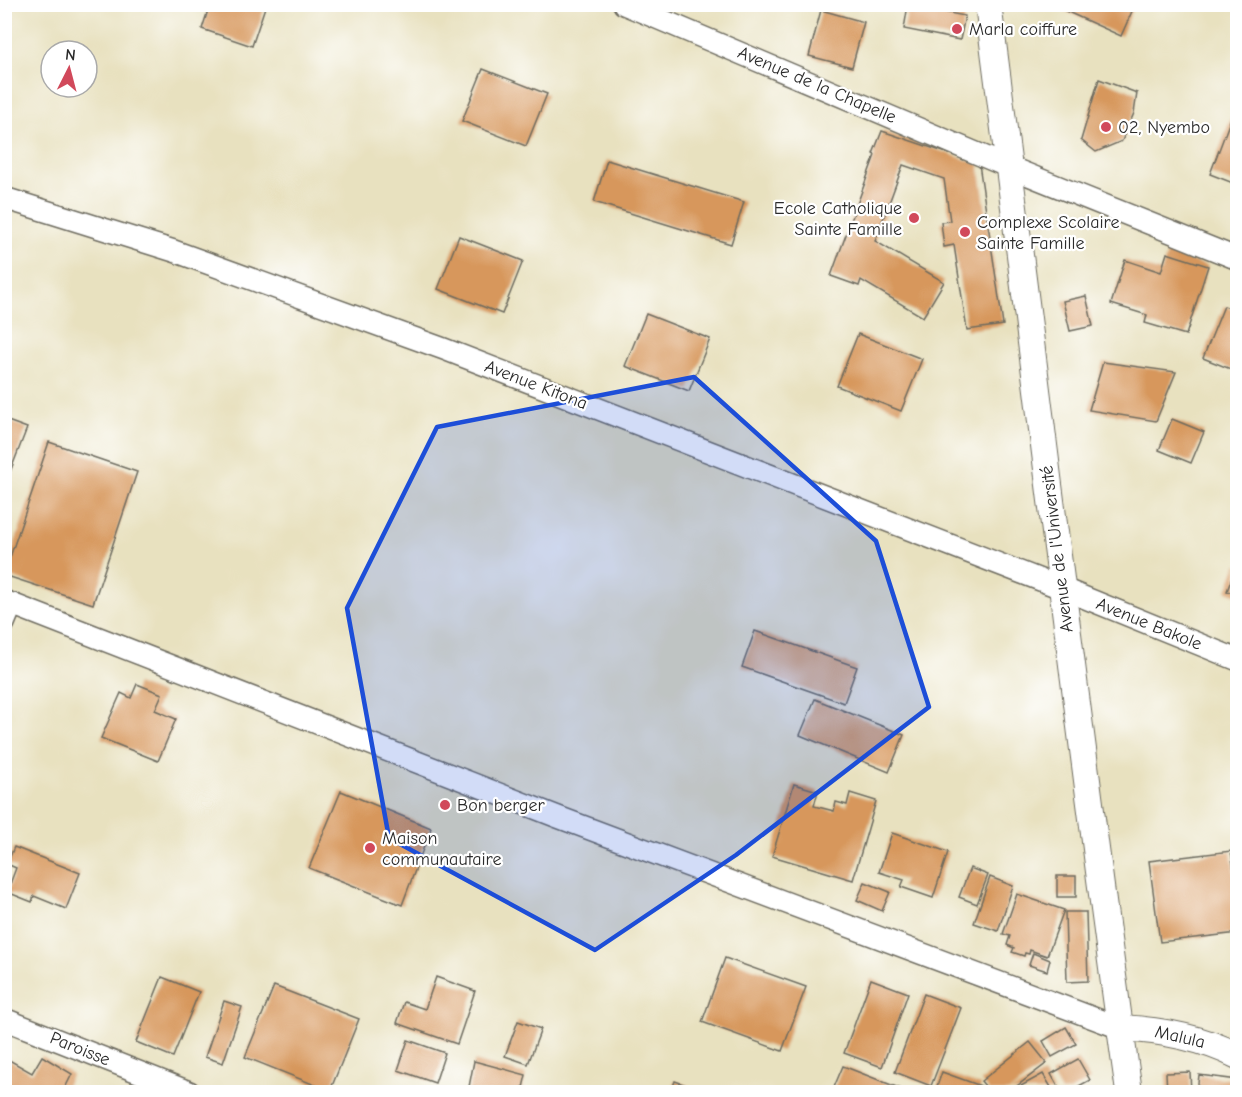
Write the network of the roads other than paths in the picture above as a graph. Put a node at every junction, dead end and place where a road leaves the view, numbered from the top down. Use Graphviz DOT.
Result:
graph roads {
  1 [pos="624,4"];
  2 [pos="988,4"];
  3 [pos="1009,167"];
  4 [pos="4,198"];
  5 [pos="1238,259"];
  6 [pos="1061,588"];
  7 [pos="7,609"];
  8 [pos="1238,660"];
  9 [pos="4,1019"];
  10 [pos="1120,1028"];
  11 [pos="1238,1056"];
  12 [pos="189,1092"];
  13 [pos="1129,1092"];
  1 -- 3 [label="street, Avenue de la Chapelle"];
  2 -- 3 [label="street, Avenue de l'Université"];
  3 -- 5 [label="street, Avenue de la Chapelle"];
  3 -- 6 [label="street, Avenue de l'Université"];
  4 -- 6 [label="street, Avenue Kitona"];
  6 -- 8 [label="street, Avenue Bakole"];
  6 -- 10 [label="street, Avenue de l'Université"];
  7 -- 10 [label="street"];
  9 -- 12 [label="street, Paroisse"];
  10 -- 11 [label="street, Malula"];
  10 -- 13 [label="street, Avenue de l'Université"];
}
